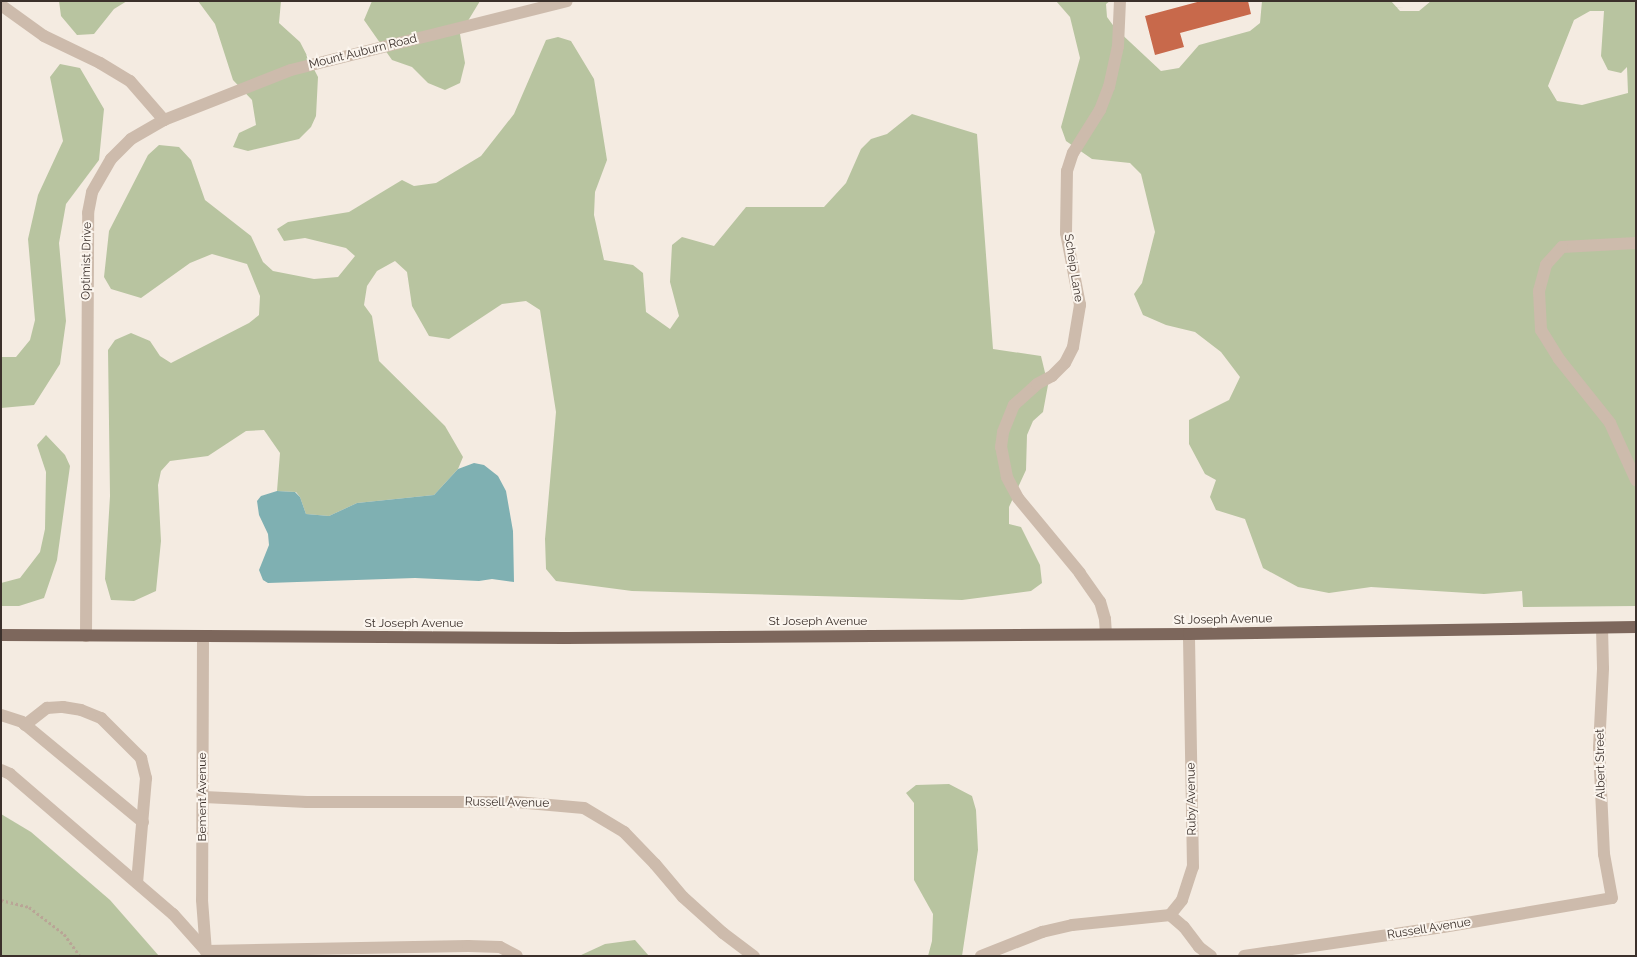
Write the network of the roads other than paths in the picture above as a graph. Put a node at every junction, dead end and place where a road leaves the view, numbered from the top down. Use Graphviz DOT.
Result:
graph roads {
  1 [pos="567,1"];
  2 [pos="1120,1"];
  3 [pos="1,5"];
  4 [pos="164,120"];
  5 [pos="1636,242"];
  6 [pos="1636,480"];
  7 [pos="1636,627"];
  8 [pos="1602,628"];
  9 [pos="1106,634"];
  10 [pos="1189,634"];
  11 [pos="1,635"];
  12 [pos="86,636"];
  13 [pos="203,638"];
  14 [pos="1,715"];
  15 [pos="25,725"];
  16 [pos="1,770"];
  17 [pos="204,797"];
  18 [pos="143,822"];
  19 [pos="137,883"];
  20 [pos="1612,898"];
  21 [pos="1170,915"];
  22 [pos="206,953"];
  23 [pos="517,956"];
  24 [pos="754,956"];
  25 [pos="981,956"];
  26 [pos="1211,956"];
  27 [pos="1244,956"];
  1 -- 4 [label="street, Mount Auburn Road"];
  2 -- 9 [label="street, Scheip Lane"];
  3 -- 4 [label="street"];
  4 -- 12 [label="street, Optimist Drive"];
  5 -- 6 [label="street"];
  7 -- 8 [label="main road, St Joseph Avenue"];
  8 -- 10 [label="main road, St Joseph Avenue"];
  8 -- 20 [label="street, Albert Street"];
  9 -- 10 [label="main road, St Joseph Avenue"];
  9 -- 13 [label="main road, St Joseph Avenue"];
  10 -- 21 [label="street, Ruby Avenue"];
  11 -- 12 [label="main road, St Joseph Avenue"];
  12 -- 13 [label="main road, St Joseph Avenue"];
  13 -- 17 [label="street, Bement Avenue"];
  14 -- 15 [label="street"];
  15 -- 18 [label="street"];
  15 -- 18 [label="street"];
  16 -- 19 [label="street"];
  17 -- 22 [label="street, Bement Avenue"];
  17 -- 24 [label="street, Russell Avenue"];
  18 -- 19 [label="street"];
  19 -- 22 [label="street"];
  20 -- 27 [label="street, Russell Avenue"];
  21 -- 25 [label="street"];
  21 -- 26 [label="street"];
  22 -- 23 [label="street"];
}
